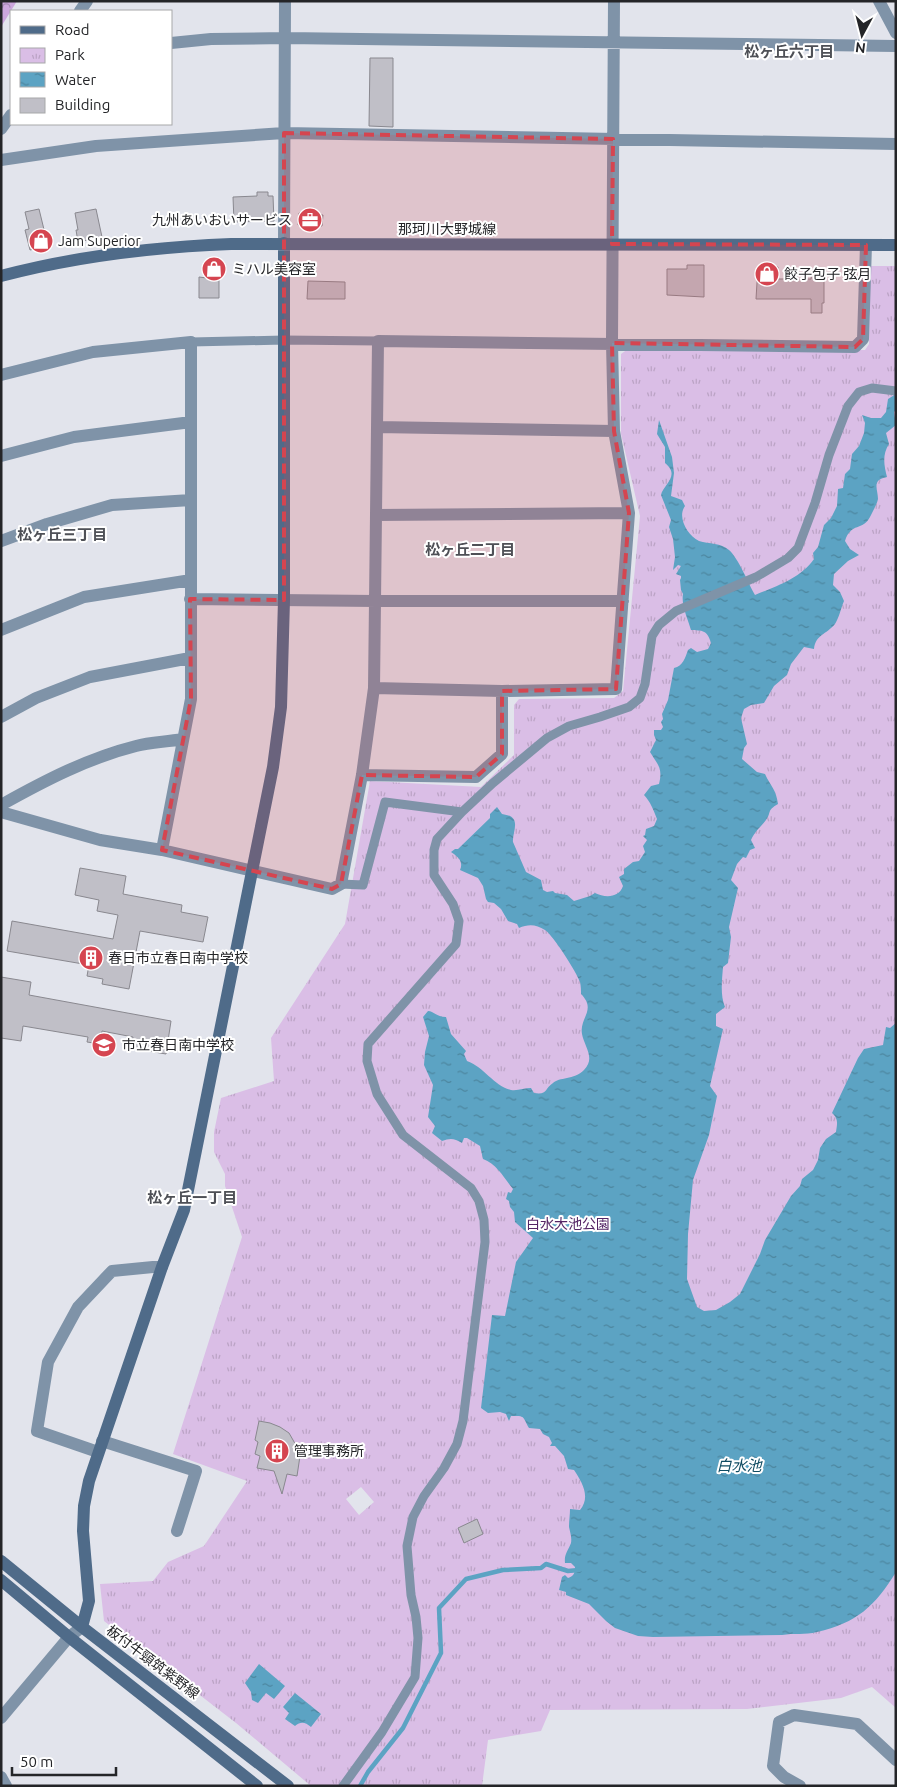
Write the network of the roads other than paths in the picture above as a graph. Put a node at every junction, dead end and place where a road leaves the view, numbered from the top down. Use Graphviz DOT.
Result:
graph roads {
  1 [pos="285,1"];
  2 [pos="614,1"];
  3 [pos="878,1"];
  4 [pos="896,32"];
  5 [pos="286,38"];
  6 [pos="172,43"];
  7 [pos="614,43"];
  8 [pos="896,46"];
  9 [pos="10,116"];
  10 [pos="1,129"];
  11 [pos="284,133"];
  12 [pos="613,139"];
  13 [pos="896,144"];
  14 [pos="1,160"];
  15 [pos="284,243"];
  16 [pos="612,244"];
  17 [pos="896,245"];
  18 [pos="866,246"];
  19 [pos="1,276"];
  20 [pos="284,340"];
  21 [pos="378,341"];
  22 [pos="191,342"];
  23 [pos="612,343"];
  24 [pos="1,375"];
  25 [pos="896,390"];
  26 [pos="191,422"];
  27 [pos="377,427"];
  28 [pos="614,430"];
  29 [pos="1,456"];
  30 [pos="191,500"];
  31 [pos="629,512"];
  32 [pos="376,516"];
  33 [pos="1,541"];
  34 [pos="190,580"];
  35 [pos="190,599"];
  36 [pos="284,600"];
  37 [pos="375,601"];
  38 [pos="623,601"];
  39 [pos="1,630"];
  40 [pos="190,658"];
  41 [pos="374,688"];
  42 [pos="502,691"];
  43 [pos="1,717"];
  44 [pos="182,739"];
  45 [pos="362,775"];
  46 [pos="1,805"];
  47 [pos="1,812"];
  48 [pos="462,812"];
  49 [pos="162,850"];
  50 [pos="251,872"];
  51 [pos="341,884"];
  52 [pos="162,1267"];
  53 [pos="100,1446"];
  54 [pos="177,1531"];
  55 [pos="1,1560"];
  56 [pos="1,1580"];
  57 [pos="82,1627"];
  58 [pos="70,1637"];
  59 [pos="1,1718"];
  60 [pos="896,1760"];
  61 [pos="1,1777"];
  62 [pos="6,1786"];
  63 [pos="257,1786"];
  64 [pos="288,1786"];
  65 [pos="343,1786"];
  66 [pos="800,1786"];
  1 -- 5 [label="street"];
  2 -- 7 [label="street"];
  3 -- 4 [label="street"];
  5 -- 6 [label="street"];
  5 -- 7 [label="street"];
  5 -- 11 [label="street"];
  7 -- 8 [label="street"];
  7 -- 12 [label="street"];
  9 -- 10 [label="street"];
  11 -- 12 [label="street"];
  11 -- 14 [label="street"];
  11 -- 15 [label="street"];
  12 -- 13 [label="street"];
  12 -- 16 [label="street"];
  15 -- 16 [label="main road, 那珂川大野城線"];
  15 -- 19 [label="main road, 那珂川大野城線"];
  15 -- 20 [label="main road"];
  16 -- 18 [label="main road, 那珂川大野城線"];
  16 -- 23 [label="street"];
  17 -- 18 [label="main road, 那珂川大野城線"];
  18 -- 23 [label="street"];
  20 -- 21 [label="lane"];
  20 -- 22 [label="lane"];
  20 -- 36 [label="main road"];
  21 -- 23 [label="street"];
  21 -- 27 [label="street"];
  22 -- 24 [label="street"];
  22 -- 26 [label="street"];
  23 -- 28 [label="street"];
  25 -- 48 [label="lane"];
  26 -- 29 [label="street"];
  26 -- 30 [label="street"];
  27 -- 28 [label="street"];
  27 -- 32 [label="street"];
  28 -- 31 [label="street"];
  30 -- 33 [label="street"];
  30 -- 34 [label="street"];
  31 -- 32 [label="street"];
  31 -- 38 [label="street"];
  32 -- 37 [label="street"];
  34 -- 35 [label="street"];
  34 -- 39 [label="street"];
  35 -- 36 [label="street"];
  35 -- 40 [label="street"];
  36 -- 37 [label="street"];
  36 -- 50 [label="main road"];
  37 -- 38 [label="street"];
  37 -- 41 [label="street"];
  38 -- 42 [label="street"];
  40 -- 43 [label="street"];
  40 -- 44 [label="street"];
  41 -- 42 [label="street"];
  41 -- 45 [label="street"];
  42 -- 45 [label="street"];
  44 -- 46 [label="street"];
  44 -- 49 [label="street"];
  45 -- 51 [label="street"];
  47 -- 49 [label="street"];
  48 -- 51 [label="lane"];
  48 -- 65 [label="lane"];
  49 -- 50 [label="street"];
  50 -- 51 [label="street"];
  50 -- 52 [label="main road"];
  52 -- 53 [label="main road"];
  52 -- 53 [label="street"];
  53 -- 54 [label="street"];
  53 -- 57 [label="main road"];
  55 -- 57 [label="main road, 板付牛頸筑紫野線"];
  56 -- 58 [label="main road"];
  57 -- 58 [label="street"];
  57 -- 64 [label="main road, 板付牛頸筑紫野線"];
  58 -- 59 [label="street"];
  58 -- 63 [label="main road"];
  60 -- 66 [label="street"];
  61 -- 62 [label="street"];
}
